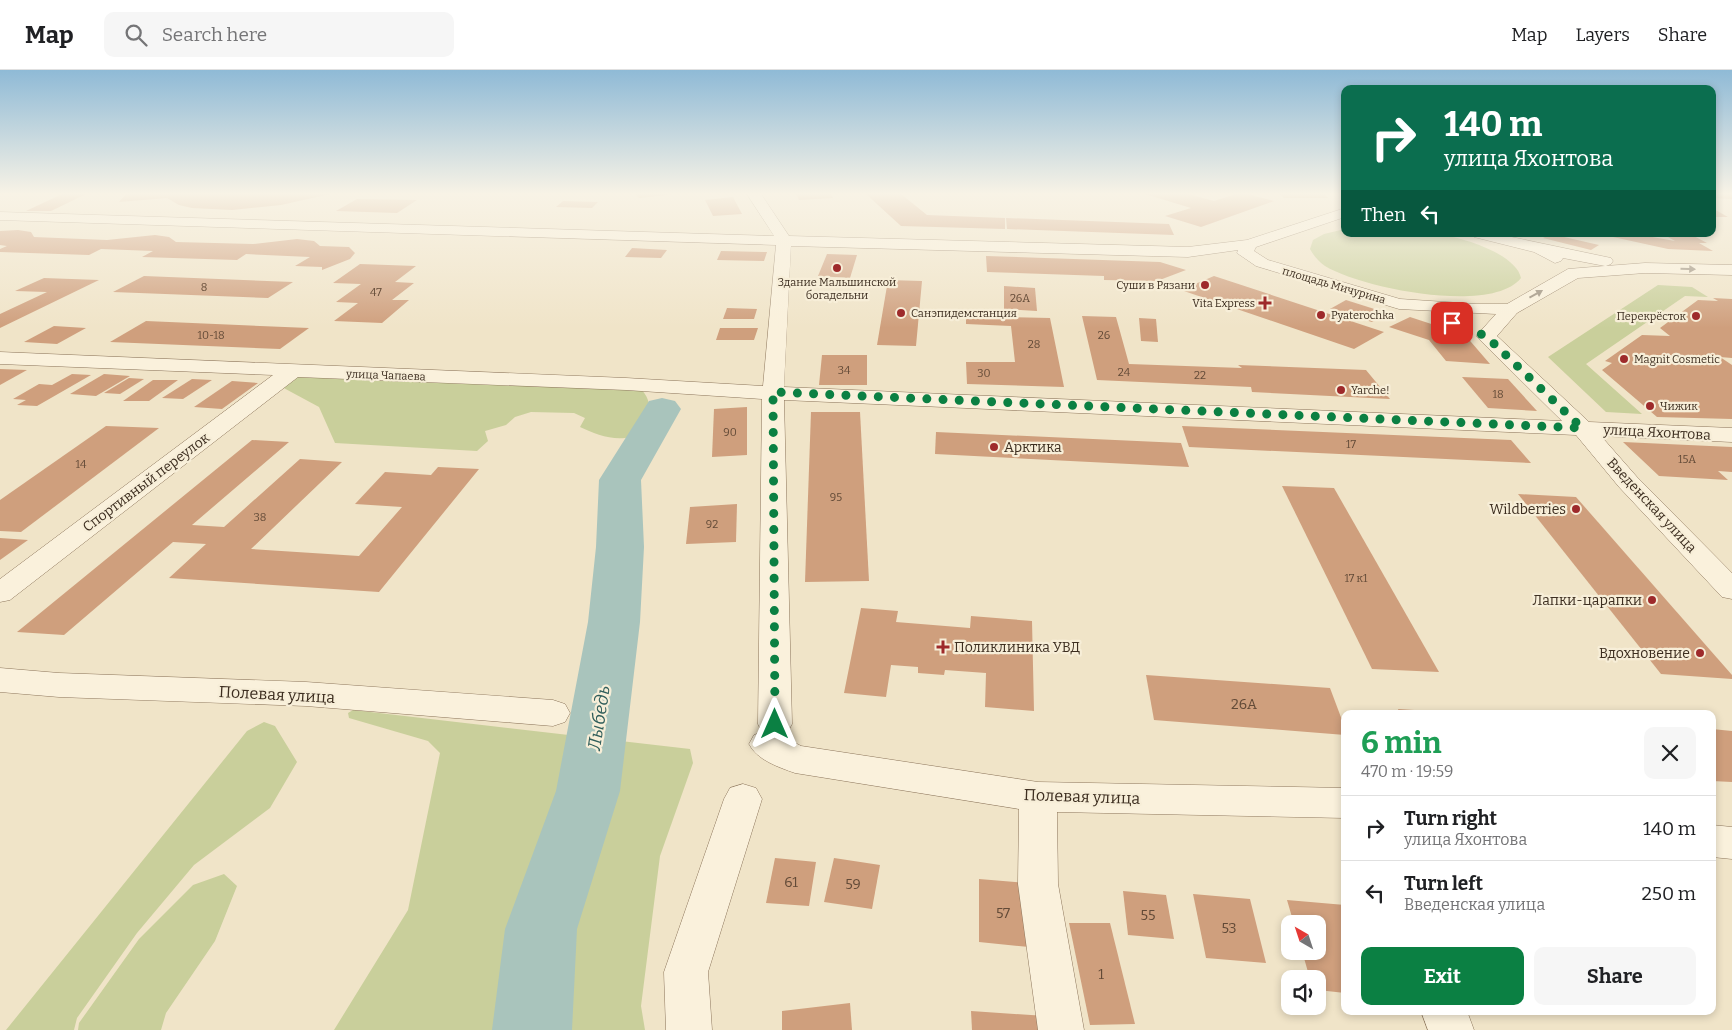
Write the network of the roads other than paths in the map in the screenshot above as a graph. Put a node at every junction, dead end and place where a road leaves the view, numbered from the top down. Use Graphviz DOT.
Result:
graph roads {
  1 [pos="738,239"];
  2 [pos="1264,239"];
  3 [pos="1499,239"];
  4 [pos="784,240"];
  5 [pos="1249,244"];
  6 [pos="1540,249"];
  7 [pos="1188,252"];
  8 [pos="1262,263"];
  9 [pos="1645,268"];
  10 [pos="1732,270"];
  11 [pos="1574,273"];
  12 [pos="1399,304"];
  13 [pos="1511,309"];
  14 [pos="1472,331"];
  15 [pos="0,358"];
  16 [pos="292,371"];
  17 [pos="773,392"];
  18 [pos="1582,428"];
  19 [pos="1732,435"];
  20 [pos="1732,590"];
  21 [pos="0,593"];
  22 [pos="0,680"];
  23 [pos="553,714"];
  24 [pos="1038,797"];
  25 [pos="742,800"];
  26 [pos="1341,803"];
  27 [pos="1716,841"];
  28 [pos="1732,843"];
  29 [pos="1445,1015"];
  30 [pos="689,1030"];
  31 [pos="1061,1030"];
  32 [pos="1450,1030"];
  1 -- 4 [label="street"];
  2 -- 5 [label="street"];
  3 -- 6 [label="street"];
  4 -- 7 [label="street"];
  4 -- 17 [label="street"];
  5 -- 7 [label="street"];
  5 -- 8 [label="street, площадь Мичурина"];
  6 -- 9 [label="street"];
  6 -- 11 [label="street"];
  7 -- 8 [label="street"];
  8 -- 12 [label="street, площадь Мичурина"];
  9 -- 10 [label="street, one-way"];
  9 -- 11 [label="street"];
  13 -- 11 [label="street, one-way"];
  12 -- 13 [label="street, площадь Мичурина"];
  12 -- 14 [label="street, Введенская улица"];
  13 -- 14 [label="street"];
  14 -- 18 [label="street, Введенская улица"];
  15 -- 16 [label="street, улица Чапаева"];
  16 -- 17 [label="street, улица Чапаева"];
  16 -- 21 [label="street, Спортивный переулок"];
  17 -- 18 [label="street, улица Яхонтова"];
  17 -- 24 [label="street, Полевая улица"];
  18 -- 19 [label="street, улица Яхонтова"];
  18 -- 20 [label="street, Введенская улица"];
  22 -- 23 [label="street, Полевая улица"];
  24 -- 26 [label="street, Полевая улица"];
  24 -- 31 [label="street"];
  25 -- 30 [label="street"];
  27 -- 28 [label="street"];
  29 -- 32 [label="street"];
}
